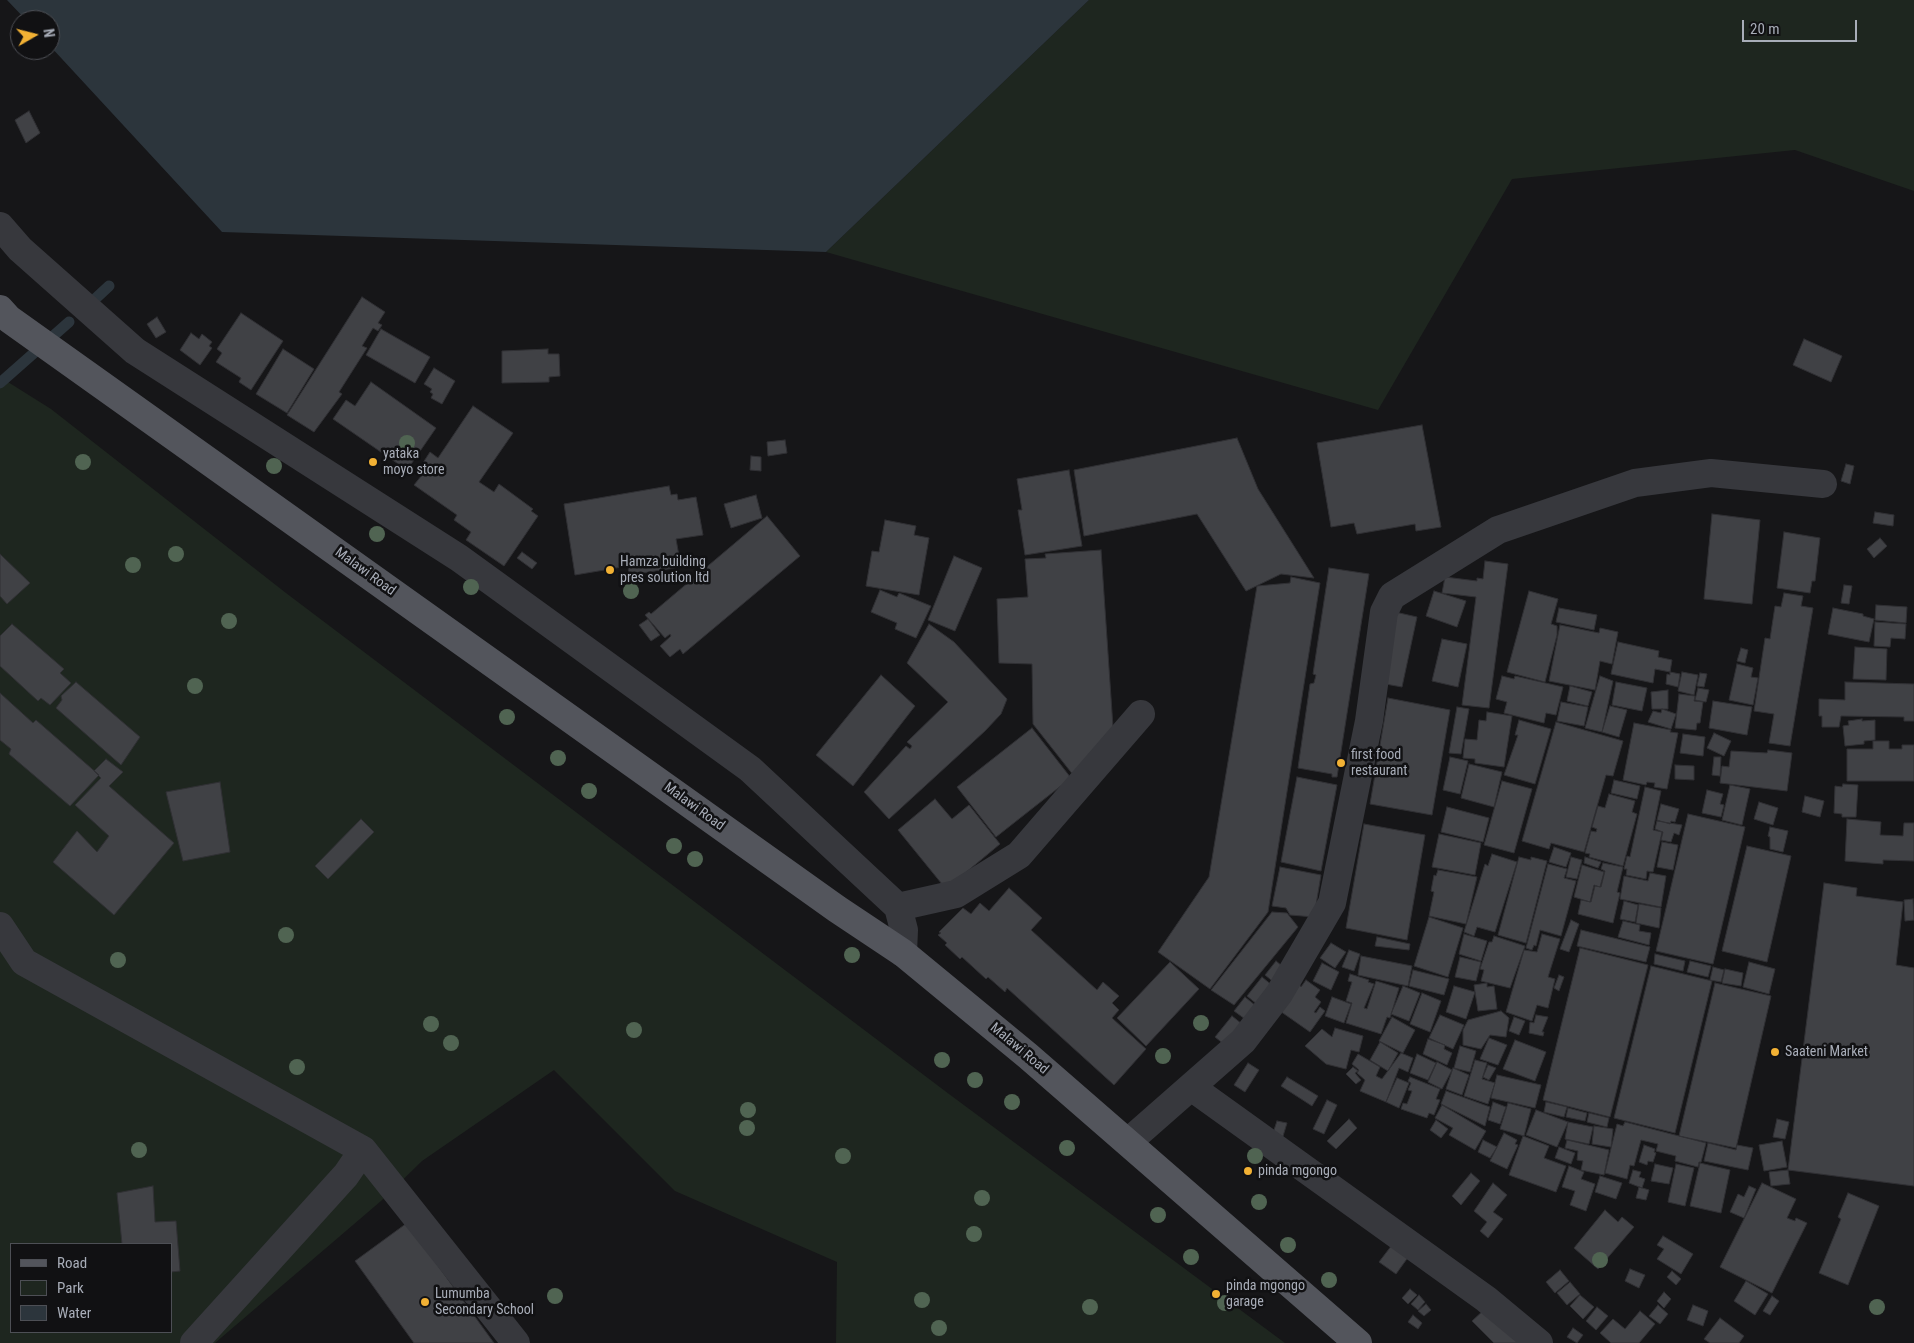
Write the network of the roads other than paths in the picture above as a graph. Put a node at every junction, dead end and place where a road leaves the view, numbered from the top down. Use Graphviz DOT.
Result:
graph roads {
  1 [pos="0,226"];
  2 [pos="5,314"];
  3 [pos="1824,484"];
  4 [pos="1141,714"];
  5 [pos="898,906"];
  6 [pos="0,926"];
  7 [pos="903,953"];
  8 [pos="1190,1087"];
  9 [pos="1128,1142"];
  10 [pos="363,1150"];
  11 [pos="194,1343"];
  12 [pos="516,1343"];
  13 [pos="1358,1343"];
  14 [pos="1539,1343"];
  1 -- 5 [label="street"];
  2 -- 7 [label="main road, Malawi Road"];
  3 -- 8 [label="street"];
  4 -- 5 [label="street"];
  5 -- 7 [label="street"];
  6 -- 10 [label="street"];
  7 -- 9 [label="main road, Malawi Road"];
  8 -- 9 [label="street"];
  8 -- 14 [label="street"];
  9 -- 13 [label="main road, Malawi Road"];
  10 -- 11 [label="street"];
  10 -- 12 [label="street"];
}
